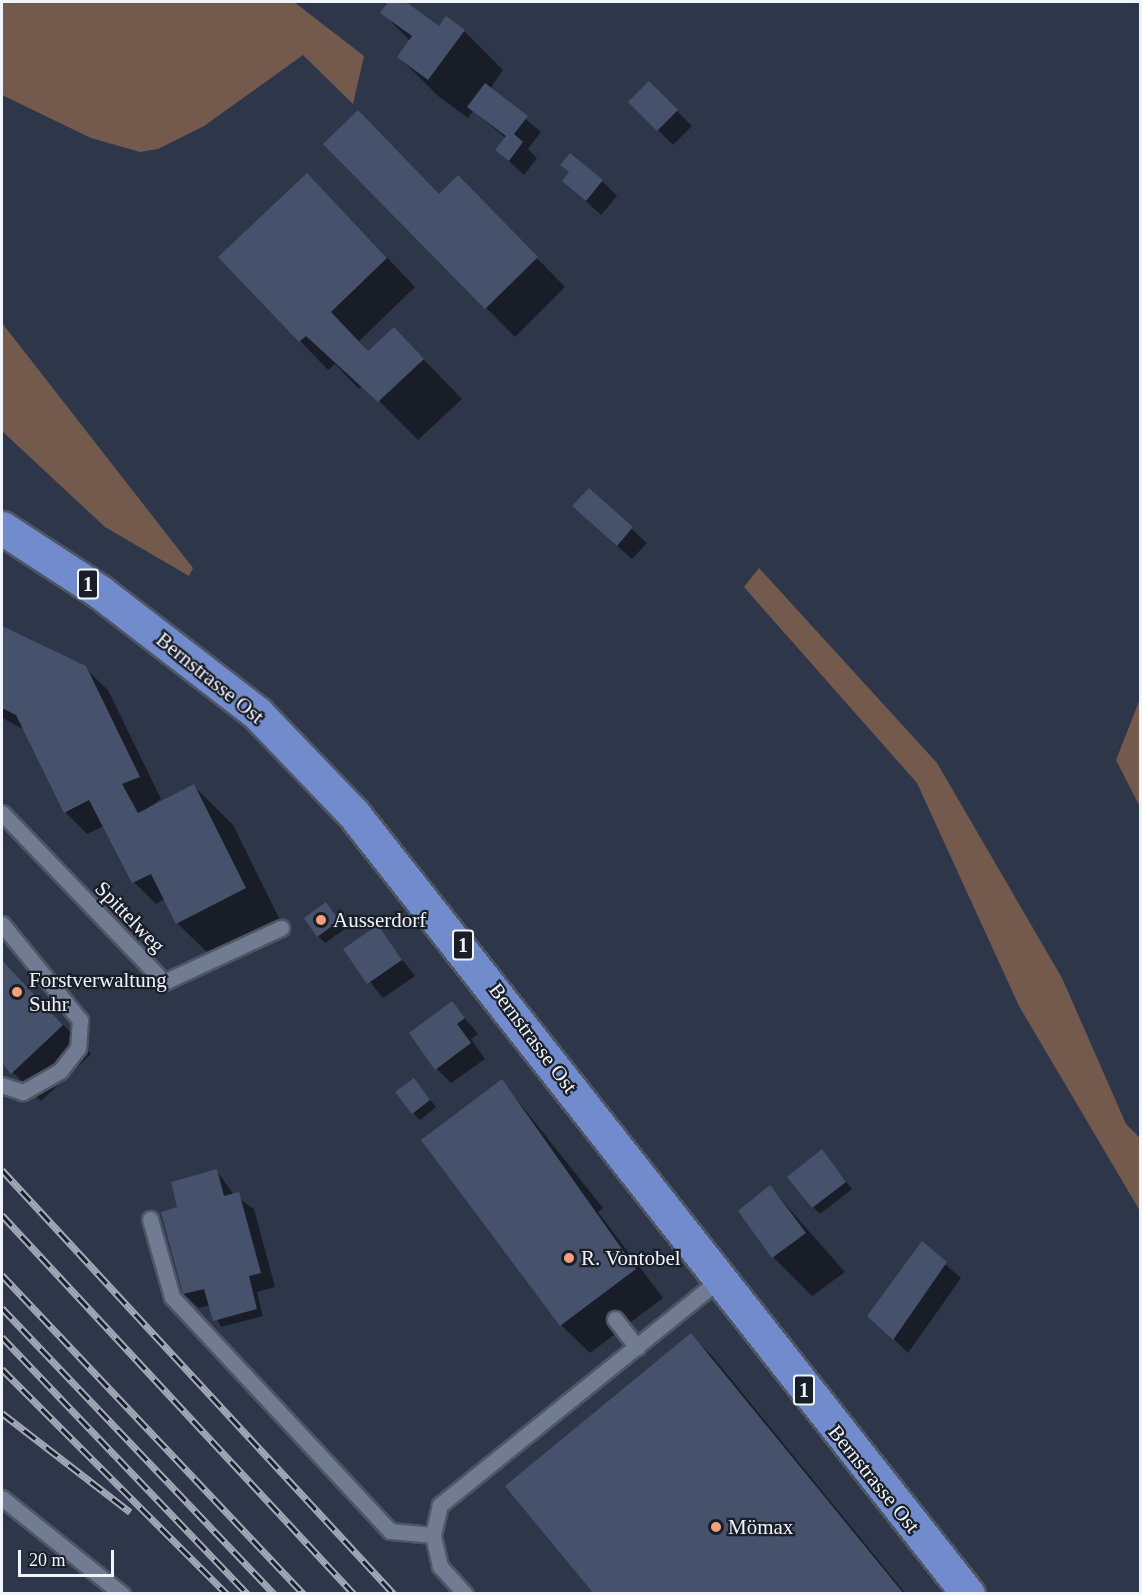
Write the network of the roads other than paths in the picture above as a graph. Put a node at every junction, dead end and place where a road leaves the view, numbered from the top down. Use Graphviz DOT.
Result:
graph roads {
  1 [pos="2,529"];
  2 [pos="2,813"];
  3 [pos="2,924"];
  4 [pos="281,928"];
  5 [pos="2,1085"];
  6 [pos="150,1219"];
  7 [pos="718,1281"];
  8 [pos="615,1319"];
  9 [pos="637,1347"];
  10 [pos="2,1498"];
  11 [pos="433,1534"];
  12 [pos="122,1593"];
  13 [pos="465,1593"];
  14 [pos="968,1593"];
  1 -- 7 [label="main road, Bernstrasse Ost / 1"];
  2 -- 4 [label="lane, Spittelweg"];
  3 -- 5 [label="lane"];
  6 -- 11 [label="lane"];
  7 -- 9 [label="lane"];
  7 -- 14 [label="main road, Bernstrasse Ost / 1"];
  8 -- 9 [label="lane"];
  9 -- 11 [label="lane"];
  10 -- 12 [label="lane"];
  11 -- 13 [label="lane"];
}
